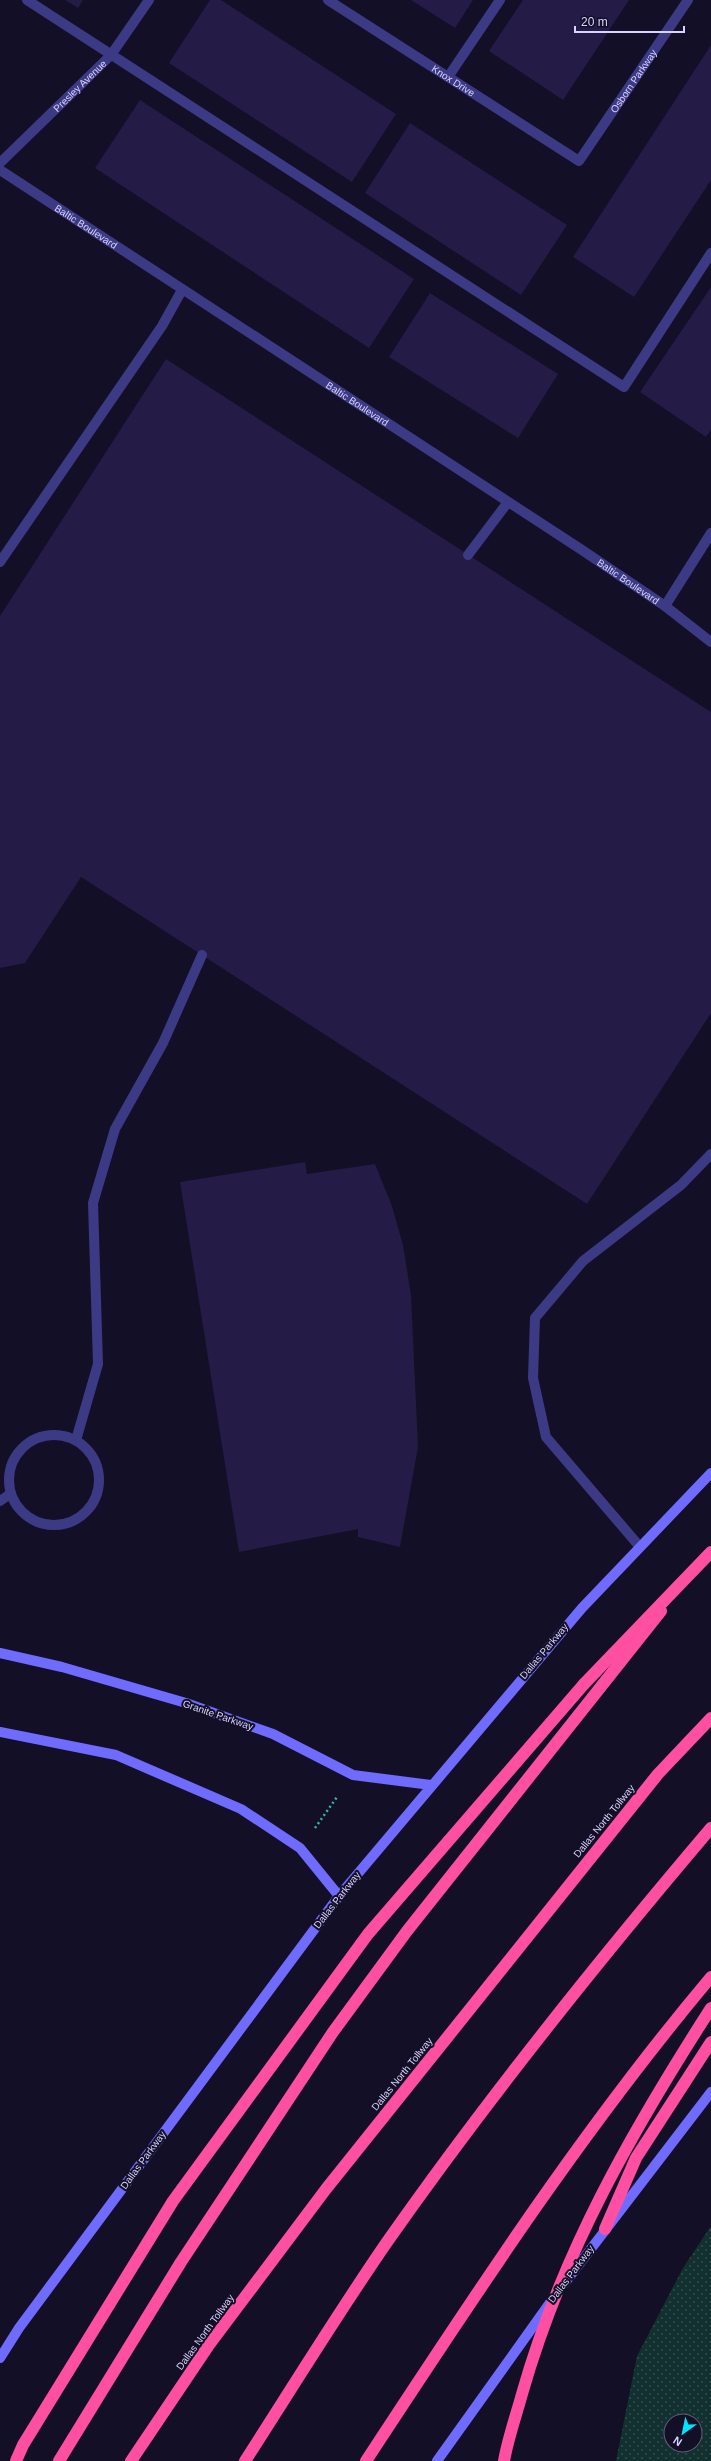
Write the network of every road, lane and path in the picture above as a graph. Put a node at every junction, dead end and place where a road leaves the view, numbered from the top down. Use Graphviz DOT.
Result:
graph roads {
  1 [pos="27,0"];
  2 [pos="149,0"];
  3 [pos="328,0"];
  4 [pos="500,0"];
  5 [pos="688,0"];
  6 [pos="111,55"];
  7 [pos="448,77"];
  8 [pos="579,161"];
  9 [pos="0,163"];
  10 [pos="0,170"];
  11 [pos="711,253"];
  12 [pos="182,290"];
  13 [pos="508,502"];
  14 [pos="711,533"];
  15 [pos="468,555"];
  16 [pos="0,562"];
  17 [pos="665,606"];
  18 [pos="711,642"];
  19 [pos="202,955"];
  20 [pos="711,1154"];
  21 [pos="76,1440"];
  22 [pos="711,1473"];
  23 [pos="10,1494"];
  24 [pos="0,1501"];
  25 [pos="640,1547"];
  26 [pos="711,1547"];
  27 [pos="711,1552"];
  28 [pos="0,1653"];
  29 [pos="711,1718"];
  30 [pos="0,1732"];
  31 [pos="431,1785"];
  32 [pos="337,1797"];
  33 [pos="711,1828"];
  34 [pos="311,1833"];
  35 [pos="339,1896"];
  36 [pos="711,1977"];
  37 [pos="711,2008"];
  38 [pos="711,2042"];
  39 [pos="711,2092"];
  40 [pos="605,2229"];
  41 [pos="0,2358"];
  42 [pos="23,2445"];
  43 [pos="9,2461"];
  44 [pos="16,2461"];
  45 [pos="59,2461"];
  46 [pos="131,2461"];
  47 [pos="245,2461"];
  48 [pos="366,2461"];
  49 [pos="437,2461"];
  50 [pos="504,2461"];
  1 -- 6 [label="street"];
  2 -- 6 [label="street, Presley Avenue"];
  3 -- 7 [label="street, Knox Drive"];
  4 -- 7 [label="street"];
  5 -- 8 [label="street, Osborn Parkway"];
  6 -- 9 [label="street, Presley Avenue"];
  6 -- 11 [label="street"];
  7 -- 8 [label="street, Knox Drive"];
  10 -- 12 [label="street, Baltic Boulevard"];
  12 -- 13 [label="street, Baltic Boulevard"];
  12 -- 16 [label="street"];
  13 -- 15 [label="street"];
  13 -- 17 [label="street, Baltic Boulevard"];
  14 -- 17 [label="street"];
  17 -- 18 [label="street, Baltic Boulevard"];
  19 -- 21 [label="street"];
  20 -- 25 [label="street"];
  21 -- 23 [label="street"];
  21 -- 23 [label="street"];
  22 -- 25 [label="main road, Dallas Parkway"];
  23 -- 24 [label="street"];
  25 -- 31 [label="main road, Dallas Parkway"];
  26 -- 45 [label="highway"];
  27 -- 42 [label="highway, bridge"];
  28 -- 31 [label="main road, Granite Parkway"];
  29 -- 46 [label="highway, Dallas North Tollway"];
  30 -- 35 [label="main road"];
  31 -- 35 [label="main road, Dallas Parkway"];
  32 -- 34 [label="path"];
  33 -- 47 [label="highway"];
  35 -- 41 [label="main road, Dallas Parkway"];
  36 -- 48 [label="highway"];
  37 -- 50 [label="highway, bridge"];
  38 -- 40 [label="highway"];
  39 -- 40 [label="main road, Dallas Parkway"];
  40 -- 49 [label="main road, Dallas Parkway"];
  42 -- 43 [label="highway"];
  42 -- 44 [label="highway"];
}
